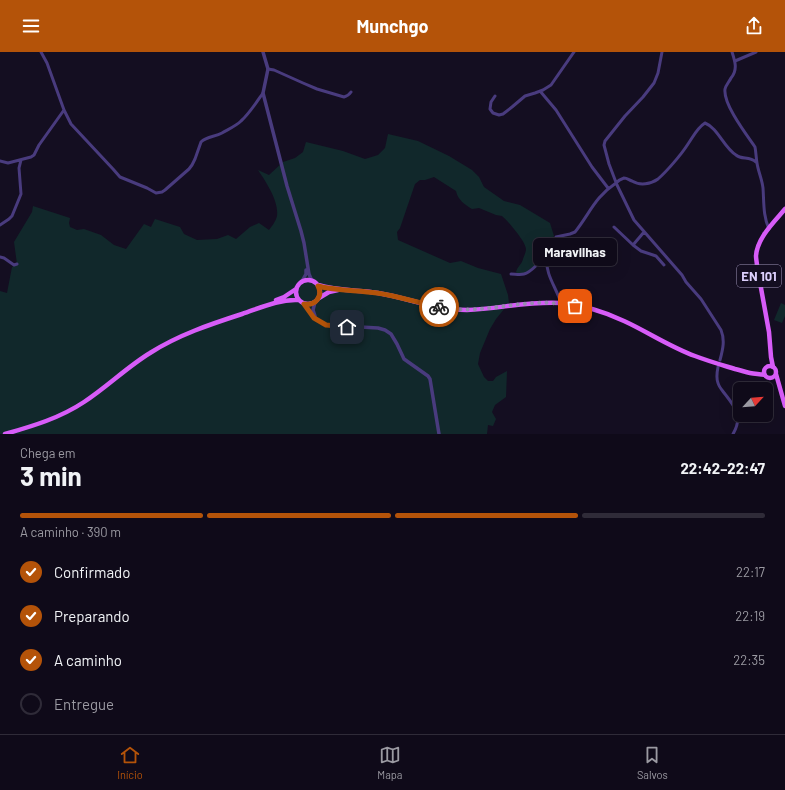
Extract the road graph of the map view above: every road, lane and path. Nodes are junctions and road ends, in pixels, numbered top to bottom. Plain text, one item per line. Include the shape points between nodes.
1 (41, 52) edge
2 (263, 52) edge
3 (574, 52) edge
4 (662, 52) edge
5 (732, 52) edge
6 (756, 52) edge
7 (735, 61) junction
8 (268, 69) junction
9 (540, 91) junction
10 (351, 92) dead end
11 (262, 93) junction
12 (495, 96) dead end
13 (64, 110) junction
14 (20, 160) junction
15 (0, 161) edge
16 (756, 162) junction
17 (616, 182) junction
18 (608, 188) junction
19 (785, 209) edge
20 (0, 225) edge
21 (614, 227) dead end
22 (769, 229) junction
23 (644, 232) junction
24 (632, 245) junction
25 (660, 249) junction
26 (653, 254) junction
27 (0, 257) edge
28 (547, 259) junction
29 (17, 264) dead end
30 (307, 264) junction
31 (664, 264) dead end
32 (511, 274) dead end
33 (302, 281) junction
34 (312, 281) junction
35 (318, 286) junction
36 (296, 289) junction
37 (346, 289) junction
38 (319, 298) junction
39 (298, 300) junction
40 (315, 302) junction
41 (561, 303) junction
42 (304, 304) junction
43 (261, 307) junction
44 (317, 320) junction
45 (770, 350) junction
46 (720, 360) dead end
47 (718, 367) dead end
48 (774, 367) junction
49 (766, 368) junction
50 (754, 373) junction
51 (776, 374) junction
52 (767, 377) junction
53 (779, 387) junction
54 (785, 406) edge
55 (5, 434) edge
56 (439, 434) edge
57 (733, 434) edge

1 - 13 street
2 - 8 street
3 - 9 street via 551,85
4 - 17 street via 656,79 605,140 606,154
5 - 7 street
6 - 7 street
7 - 16 street via 734,75 726,85 726,98 755,147
8 - 10 street via 344,97
8 - 11 street
9 - 12 street via 524,96 499,115 490,109
9 - 18 street via 556,110
11 - 13 street via 241,121 219,135 201,142 192,165 159,193 120,177 71,124
11 - 30 street via 301,231
13 - 14 street via 34,155
14 - 15 street via 8,163
14 - 20 street via 21,194 12,216
16 - 17 street via 736,156 705,123 668,169 654,181 639,184 624,178
16 - 22 street
17 - 18 street
17 - 23 street via 634,220
18 - 28 street via 575,232 556,237 555,253 552,258
19 - 22 main road, EN 101
21 - 24 street
22 - 45 main road, EN 101 via 758,245 756,255
23 - 24 street
23 - 25 street
24 - 26 street
25 - 26 street
25 - 46 street via 702,300 721,330 724,344
26 - 31 street
27 - 29 street via 14,265
28 - 32 street via 526,274
28 - 41 street via 546,265
30 - 33 street
30 - 34 street
33 - 34 main road
33 - 36 main road
34 - 35 main road
35 - 37 main road
35 - 38 main road
36 - 39 main road
36 - 43 main road
37 - 38 main road via 329,292
37 - 41 main road via 379,293 456,310
38 - 40 main road
39 - 42 main road
39 - 43 main road via 285,300
40 - 42 main road
40 - 44 street via 313,310
41 - 50 main road via 607,314 677,349 714,363
42 - 44 street
43 - 55 main road via 164,344 68,411 52,419
44 - 56 street via 332,326 378,328 391,334 404,359 430,379
45 - 48 main road
45 - 49 main road
47 - 57 street via 717,382 738,414
48 - 49 main road
48 - 51 main road
49 - 50 main road
49 - 52 main road via 764,372
50 - 52 main road
51 - 52 main road via 773,378
51 - 53 main road
52 - 53 main road
53 - 54 main road

